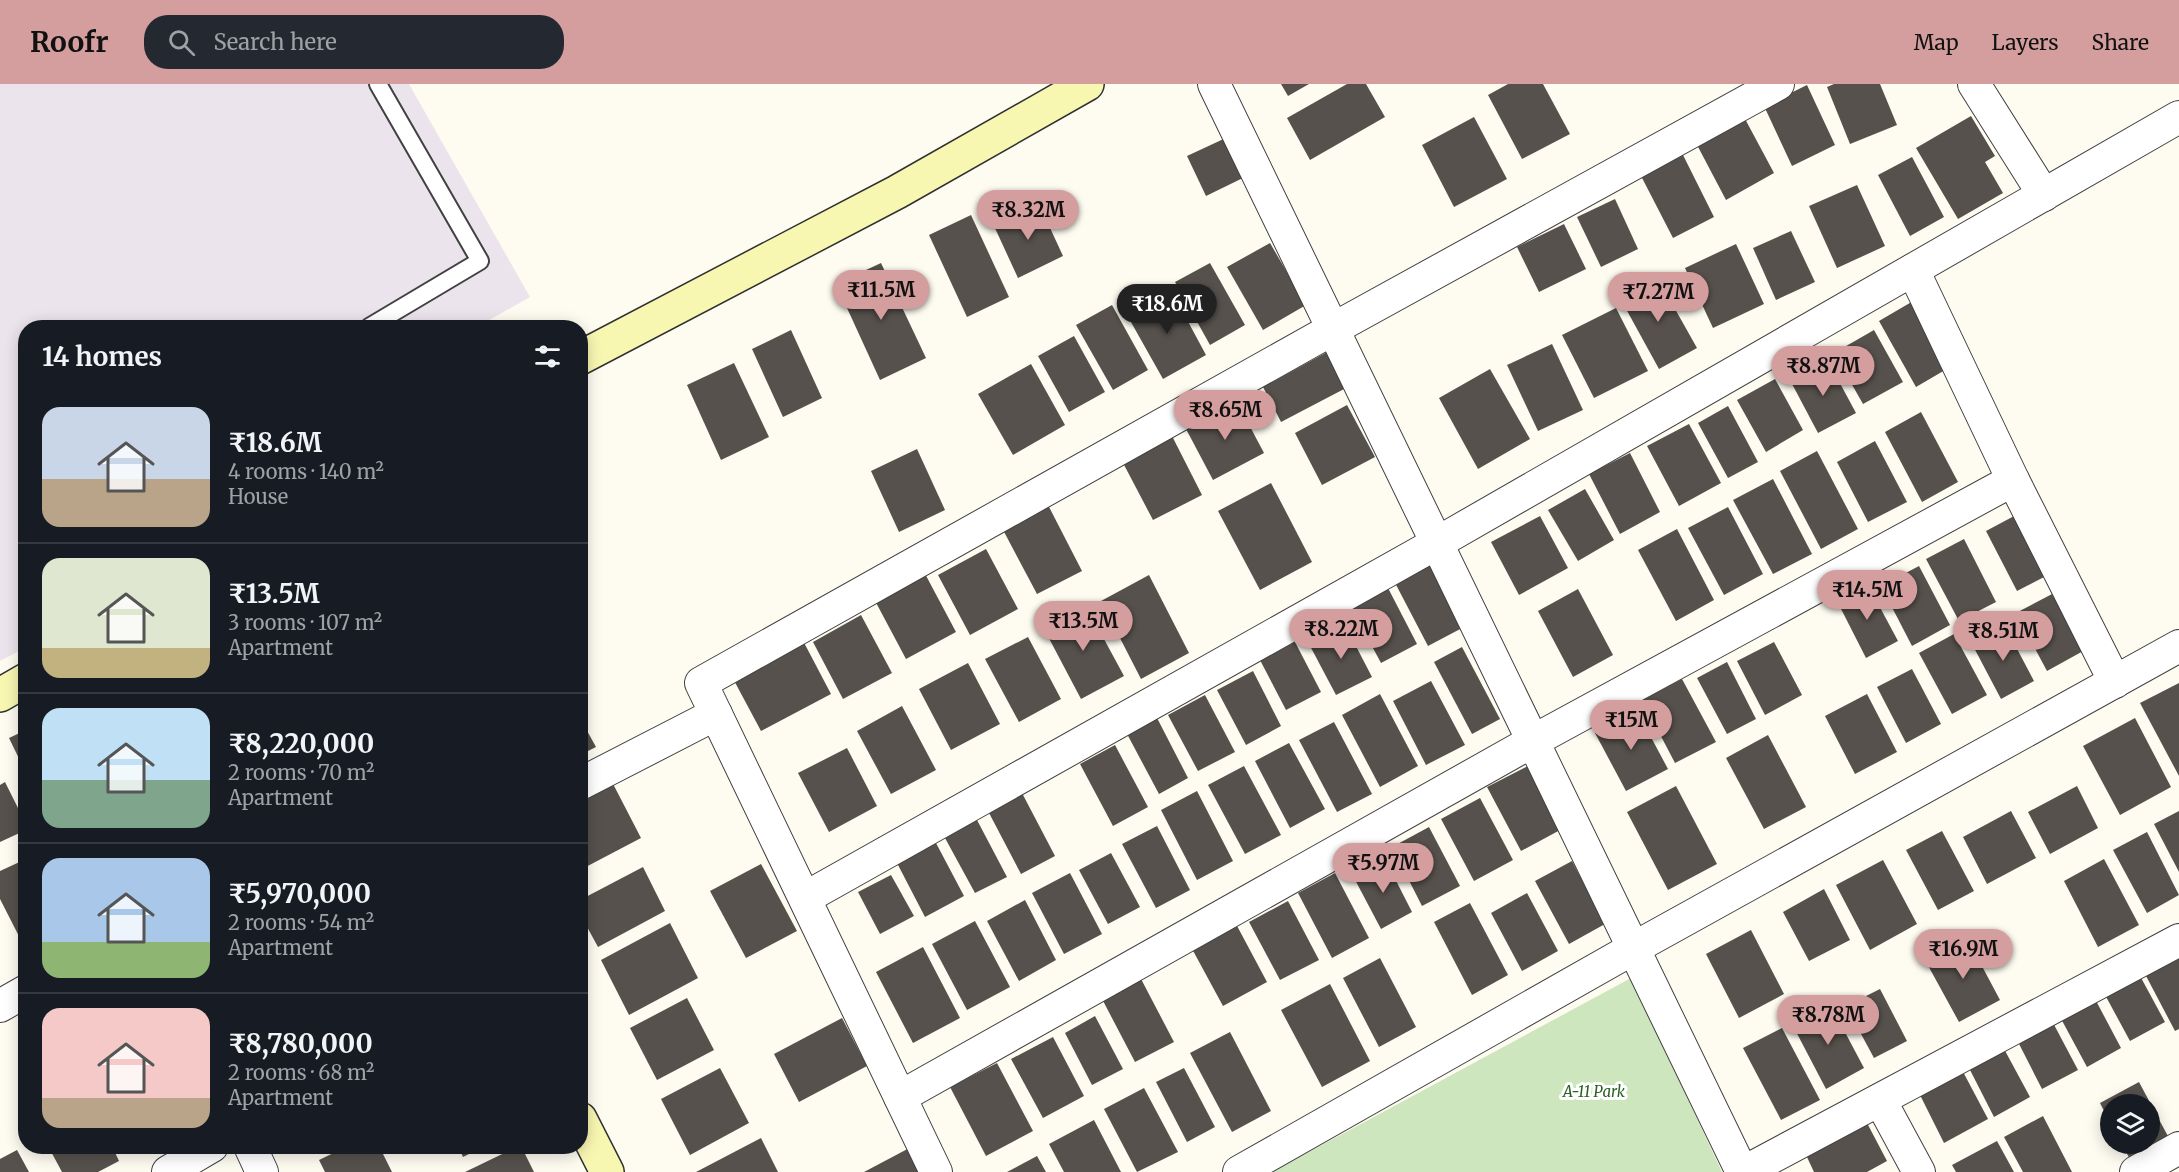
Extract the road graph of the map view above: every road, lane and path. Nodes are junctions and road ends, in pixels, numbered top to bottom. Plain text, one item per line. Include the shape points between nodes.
1 (378, 84) edge
2 (1088, 84) edge
3 (1214, 84) edge
4 (1778, 84) edge
5 (1974, 84) edge
6 (2179, 117) edge
7 (2044, 195) junction
8 (1913, 270) junction
9 (381, 320) edge
10 (1333, 328) junction
11 (588, 354) edge
12 (2013, 480) junction
13 (1437, 543) junction
14 (2178, 648) edge
15 (2115, 682) junction
16 (18, 685) edge
17 (0, 695) edge
18 (716, 714) junction
19 (1533, 741) junction
20 (588, 780) edge
21 (805, 898) junction
22 (2179, 940) edge
23 (1634, 948) junction
24 (18, 996) edge
25 (0, 1006) edge
26 (900, 1097) junction
27 (1880, 1100) junction
28 (588, 1134) edge
29 (2179, 1148) edge
30 (198, 1154) edge
31 (254, 1154) edge
32 (168, 1172) edge
33 (262, 1172) edge
34 (608, 1172) edge
35 (936, 1172) edge
36 (1239, 1172) edge
37 (1743, 1172) edge
38 (1919, 1172) edge
39 (2136, 1172) edge

1 - 9 lane via 480,261
2 - 11 street via 897,192
3 - 10 street
4 - 10 street
5 - 7 street
6 - 7 street
7 - 8 street
8 - 12 street
8 - 13 street
10 - 13 street
10 - 18 street via 701,683
12 - 15 street
12 - 19 street
13 - 19 street
13 - 21 street
14 - 15 street
15 - 23 street
16 - 17 street
18 - 20 street
18 - 21 street
19 - 23 street
19 - 26 street
21 - 26 street
22 - 27 street
23 - 36 street
23 - 37 street
24 - 25 street
26 - 35 street
27 - 37 street
27 - 38 street
28 - 34 street
29 - 39 street
30 - 32 street
31 - 33 street

